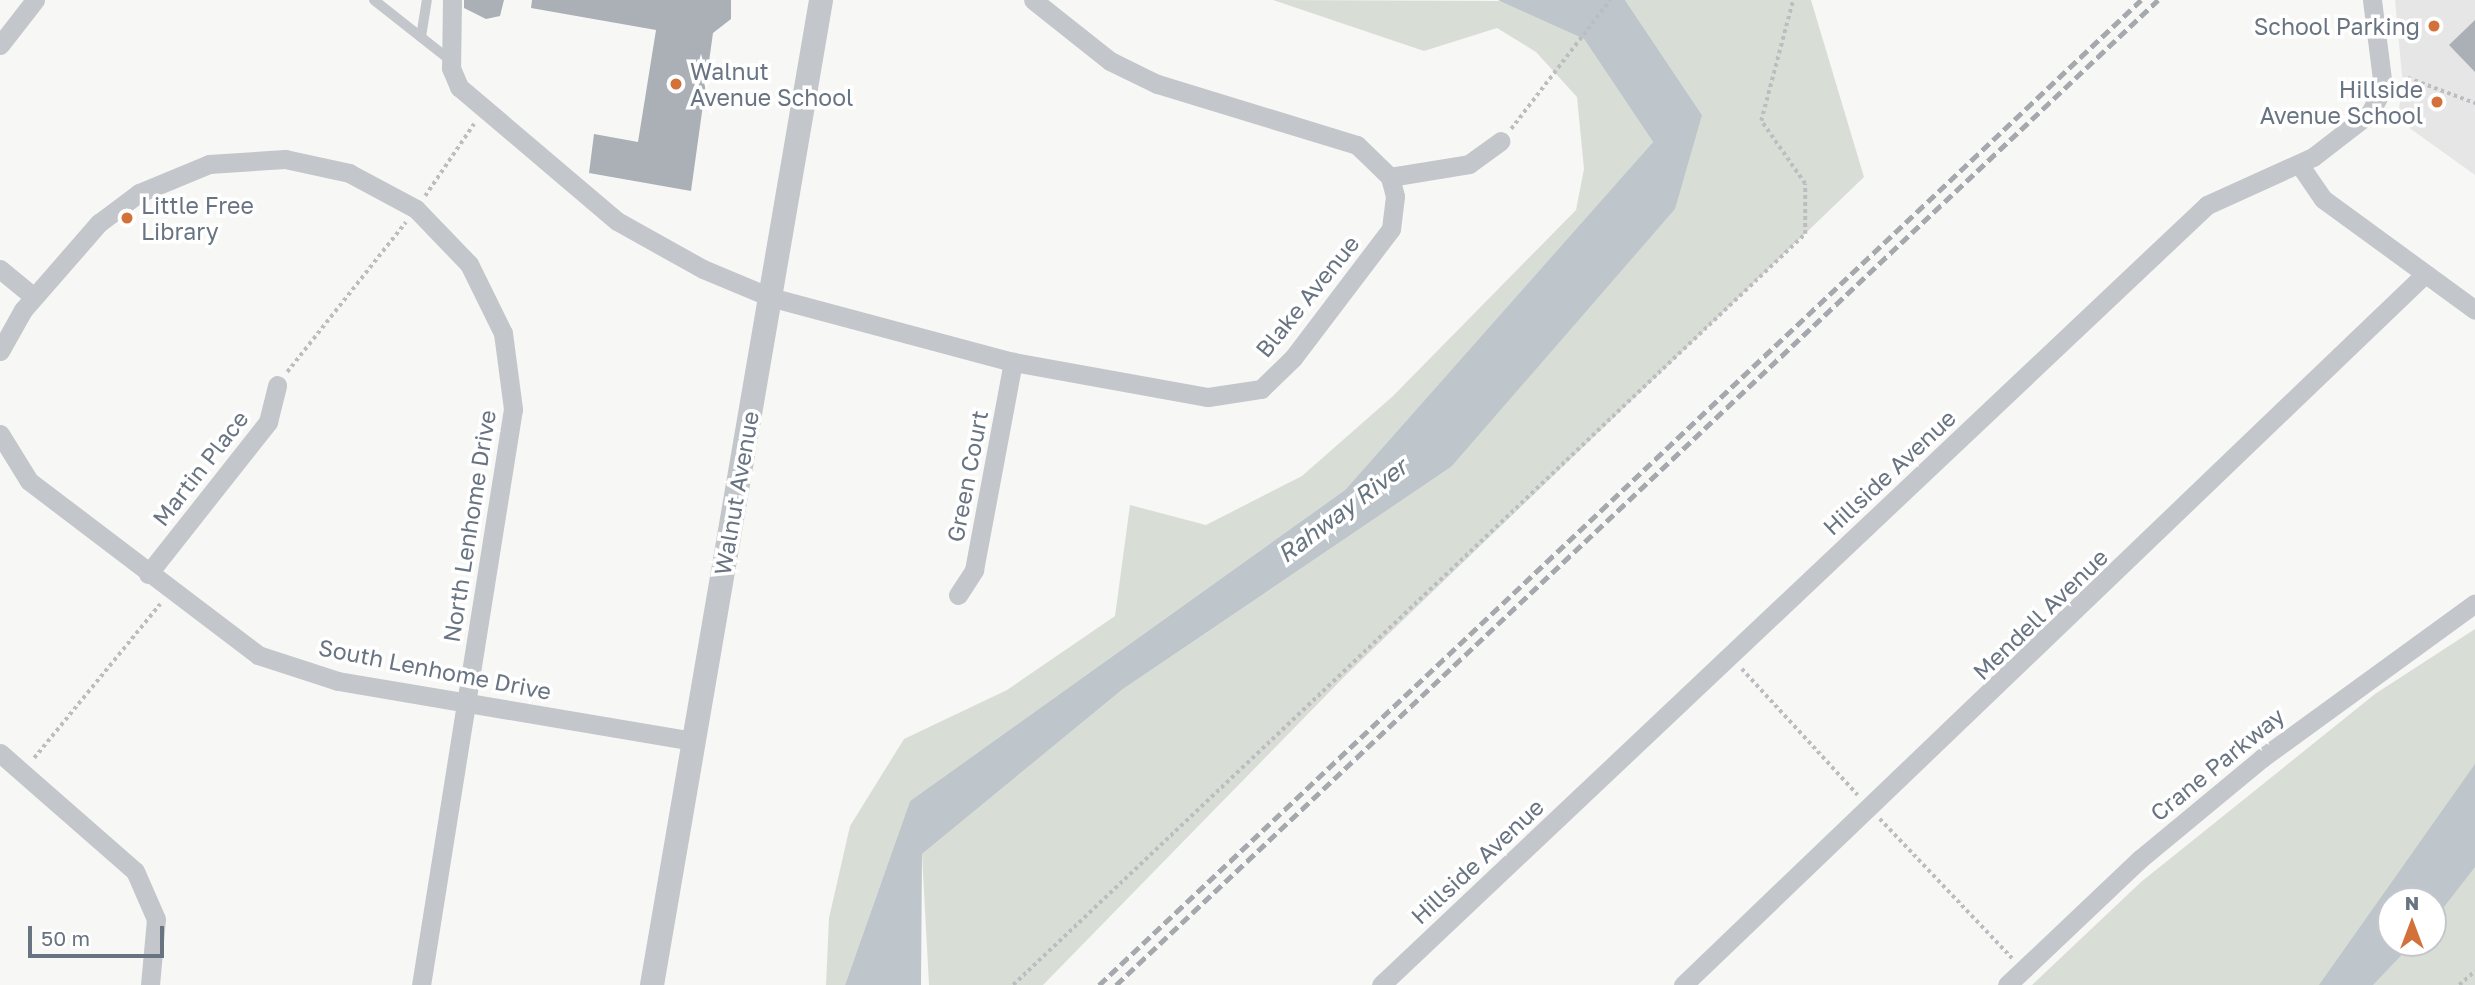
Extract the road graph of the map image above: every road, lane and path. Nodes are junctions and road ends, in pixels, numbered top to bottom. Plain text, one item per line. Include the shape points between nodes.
1 (35, 0) edge
2 (374, 0) edge
3 (427, 0) edge
4 (453, 0) edge
5 (821, 0) edge
6 (1033, 0) edge
7 (1611, 0) edge
8 (1793, 0) edge
9 (2372, 0) edge
10 (421, 37) junction
11 (0, 45) edge
12 (451, 60) junction
13 (2408, 78) dead end
14 (2475, 103) edge
15 (483, 111) junction
16 (1502, 142) joint
17 (2299, 163) junction
18 (1390, 177) junction
19 (416, 209) junction
20 (0, 269) edge
21 (2425, 274) junction
22 (34, 297) junction
23 (770, 297) junction
24 (2475, 310) edge
25 (0, 351) edge
26 (1013, 362) junction
27 (277, 385) joint
28 (0, 434) edge
29 (148, 574) junction
30 (170, 592) junction
31 (958, 594) dead end
32 (2475, 603) edge
33 (467, 701) junction
34 (694, 741) junction
35 (0, 753) edge
36 (23, 772) junction
37 (2475, 971) edge
38 (150, 985) edge
39 (421, 985) edge
40 (652, 985) edge
41 (1013, 985) edge
42 (1381, 985) edge
43 (1683, 985) edge
44 (2007, 985) edge
45 (2459, 985) edge

1 - 11 street
2 - 10 lane
3 - 10 lane
4 - 12 street
5 - 23 street, Walnut Avenue
6 - 18 street via 1110,61 1157,84 1357,145
7 - 16 path
8 - 41 path via 1760,121 1805,184 1805,234
9 - 17 street, Hillside Avenue via 2380,97 2337,142
10 - 12 lane
12 - 15 street, Blake Avenue via 459,87
13 - 14 path
15 - 19 path
15 - 23 street, Blake Avenue via 617,221
16 - 18 street via 1469,164
17 - 21 street via 2323,199
17 - 42 street, Hillside Avenue via 2236,187 2195,215
18 - 26 street, Blake Avenue via 1395,209 1391,229 1293,358 1261,389 1208,397
19 - 22 street, North Lenhome Drive via 373,182 324,165 259,158 209,164 162,181 118,207
19 - 27 path
19 - 33 street, North Lenhome Drive via 454,244 483,286 503,333 512,384 511,435
20 - 22 street
21 - 24 street
21 - 43 street, Mendell Avenue
22 - 25 street
23 - 26 street, Blake Avenue
23 - 34 street, Walnut Avenue
26 - 31 street, Green Court via 974,570
27 - 29 street, Martin Place via 268,422
28 - 29 street, South Lenhome Drive via 29,481
29 - 30 street, South Lenhome Drive
30 - 33 street, South Lenhome Drive via 258,655 338,681
30 - 36 path
32 - 44 street, Crane Parkway via 2262,758 2140,859
33 - 34 street, South Lenhome Drive
33 - 39 street, North Lenhome Drive
34 - 40 street, Walnut Avenue
35 - 36 street
36 - 38 street via 135,871 156,919
37 - 45 path

